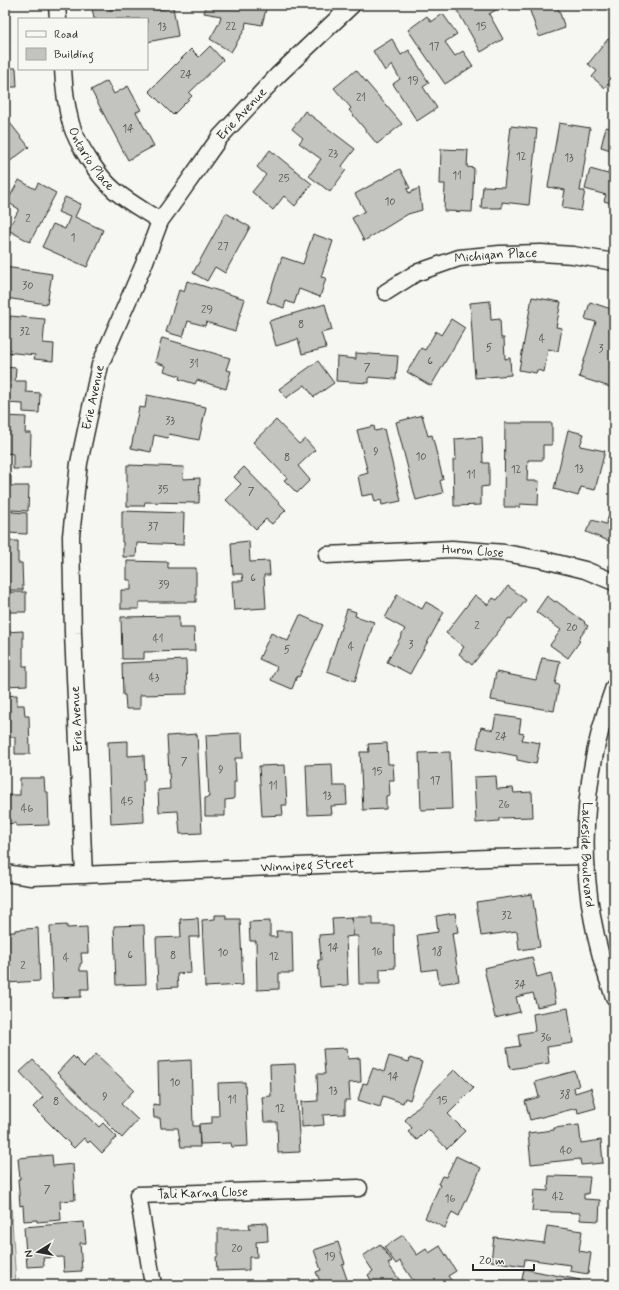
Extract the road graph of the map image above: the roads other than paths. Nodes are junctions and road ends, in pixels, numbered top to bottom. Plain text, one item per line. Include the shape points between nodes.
1 (57, 5) edge
2 (352, 5) edge
3 (58, 18) edge
4 (62, 70) edge
5 (160, 221) junction
6 (614, 262) edge
7 (386, 292) dead end
8 (327, 555) dead end
9 (614, 582) edge
10 (614, 687) edge
11 (585, 856) junction
12 (5, 874) edge
13 (84, 875) junction
14 (30, 877) junction
15 (5, 884) edge
16 (614, 997) edge
17 (359, 1188) dead end
18 (153, 1285) edge

1 - 3 street
2 - 5 street, Erie Avenue via 278,75 220,137
4 - 5 street, Ontario Place via 71,125 96,170 114,190
5 - 13 street, Erie Avenue via 100,364 79,463 71,536
6 - 7 street, Michigan Place via 573,255 541,254 459,258 416,273
8 - 9 street, Huron Close via 452,549 505,553 585,570
10 - 11 street, Lakeside Boulevard via 598,738 591,773
11 - 13 street, Winnipeg Street
11 - 16 street, Lakeside Boulevard via 598,947
12 - 14 street, Winnipeg Street
13 - 14 street, Winnipeg Street
14 - 15 street, Winnipeg Street
17 - 18 street, Tali Karng Close via 138,1196

